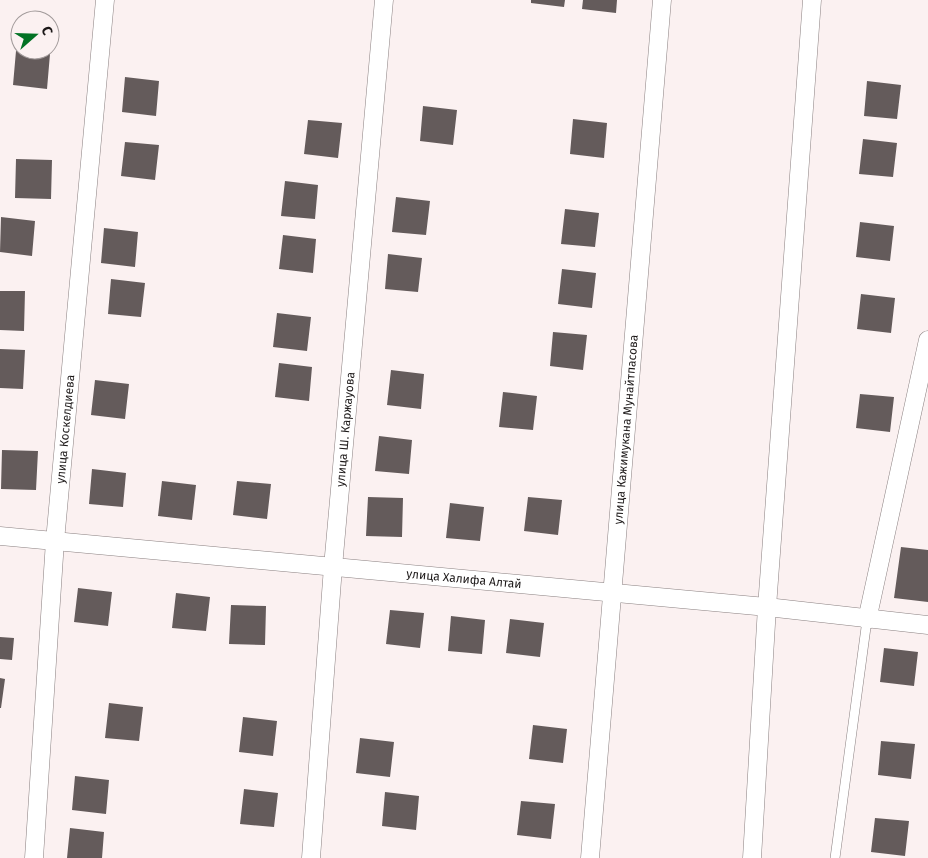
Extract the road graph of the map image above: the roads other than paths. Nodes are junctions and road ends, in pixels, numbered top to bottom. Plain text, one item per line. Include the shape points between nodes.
1 (106, 0) edge
2 (384, 0) edge
3 (662, 0) edge
4 (812, 0) edge
5 (928, 340) edge
6 (0, 536) edge
7 (54, 541) junction
8 (333, 567) junction
9 (611, 592) junction
10 (767, 607) junction
11 (867, 620) junction
12 (928, 625) edge
13 (34, 858) edge
14 (311, 858) edge
15 (590, 858) edge
16 (752, 858) edge
17 (835, 858) edge

1 - 7 street, улица Коскелдиева
2 - 8 street, улица Ш. Каржауова
3 - 9 street, улица Кажимукана Мунайтпасова
4 - 10 street
5 - 11 street
6 - 7 street, улица Халифа Алтай
7 - 8 street, улица Халифа Алтай
7 - 13 street, улица Коскелдиева
8 - 9 street, улица Халифа Алтай
8 - 14 street, улица Ш. Каржауова
9 - 10 street, улица Халифа Алтай
9 - 15 street, улица Кажимукана Мунайтпасова
10 - 11 street, улица Халифа Алтай
10 - 16 street
11 - 12 street, улица Халифа Алтай
11 - 17 lane

